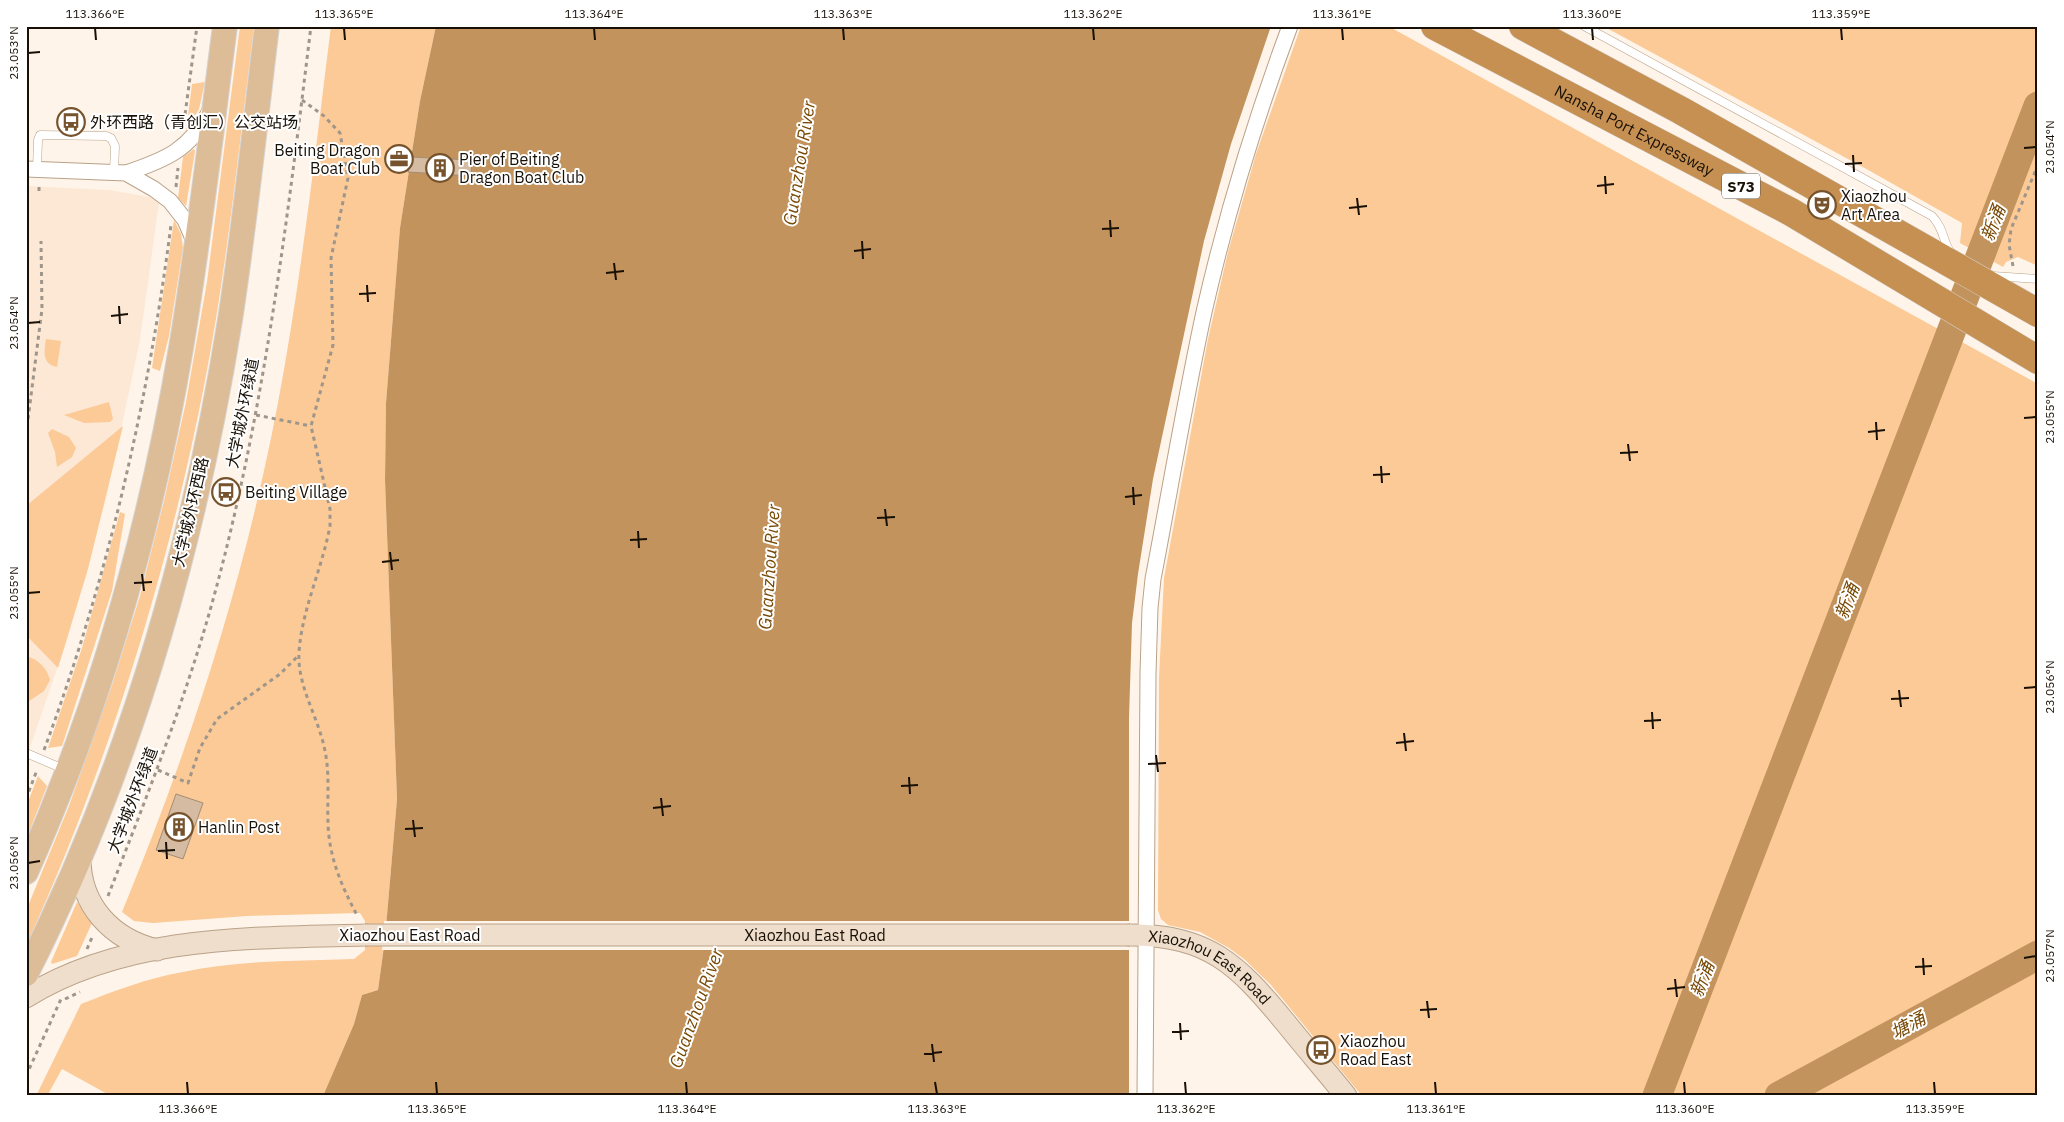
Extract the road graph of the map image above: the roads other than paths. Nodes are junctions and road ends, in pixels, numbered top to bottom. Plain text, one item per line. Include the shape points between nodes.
1 (225, 26) edge
2 (267, 26) edge
3 (1290, 26) edge
4 (1435, 26) edge
5 (1523, 26) edge
6 (1584, 26) edge
7 (215, 101) junction
8 (32, 169) edge
9 (120, 173) junction
10 (196, 250) junction
11 (2038, 279) edge
12 (2038, 313) edge
13 (2038, 360) edge
14 (26, 753) edge
15 (67, 770) junction
16 (80, 858) junction
17 (26, 872) edge
18 (1139, 935) junction
19 (158, 950) junction
20 (26, 974) edge
21 (26, 997) edge
22 (1145, 1096) edge
23 (1346, 1096) edge

1 - 7 main road
2 - 16 main road, 大学城外环西路 via 230,321 189,523 170,598 140,692
3 - 18 street via 1260,107 1213,278 1154,579 1150,608
4 - 13 highway, Nansha Port Expressway / S73 via 1791,212
5 - 12 highway, S73 via 1680,110
6 - 11 lane via 1932,216 1959,258 1987,274
7 - 9 street via 202,126 185,146 167,158
7 - 10 main road
8 - 9 street
8 - 9 lane via 40,135 106,136 114,142
9 - 10 street via 154,189 177,208 190,229
10 - 15 main road via 180,357 150,498 110,643
14 - 15 lane
15 - 17 main road
16 - 19 main road, Xiaozhou East Road via 84,886 98,915 122,936
16 - 20 main road, 大学城外环西路
18 - 19 main road, Xiaozhou East Road, bridge via 362,926
18 - 22 street
18 - 23 main road, Xiaozhou East Road via 1196,945 1231,964 1262,995
19 - 21 main road, Xiaozhou East Road via 91,966

